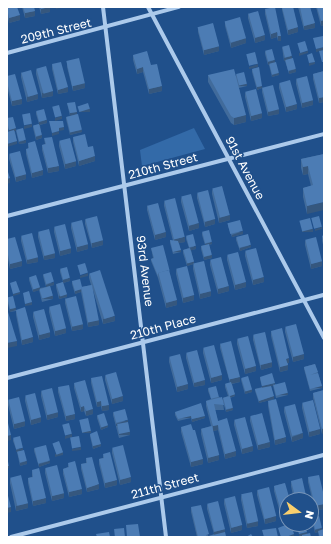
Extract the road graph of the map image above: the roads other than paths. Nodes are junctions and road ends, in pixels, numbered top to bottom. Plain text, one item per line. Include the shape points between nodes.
1 (102, 7) edge
2 (148, 7) edge
3 (179, 7) edge
4 (151, 14) junction
5 (105, 28) junction
6 (7, 53) edge
7 (324, 134) edge
8 (229, 159) junction
9 (124, 186) junction
10 (7, 216) edge
11 (324, 294) edge
12 (304, 300) junction
13 (324, 338) edge
14 (145, 343) junction
15 (7, 378) edge
16 (324, 455) edge
17 (162, 497) junction
18 (11, 537) edge
19 (166, 537) edge

1 - 5 street, 93rd Avenue
2 - 4 street, 91st Avenue
3 - 4 street, 209th Street
4 - 5 street, 209th Street
4 - 8 street, 91st Avenue
5 - 6 street, 209th Street
5 - 9 street, 93rd Avenue
7 - 8 street, 210th Street
8 - 9 street, 210th Street
8 - 12 street, 91st Avenue
9 - 10 street, 210th Street
9 - 14 street, 93rd Avenue
11 - 12 street, 210th Place
12 - 13 street, 91st Avenue
12 - 14 street, 210th Place
14 - 15 street, 210th Place
14 - 17 street, 93rd Avenue
16 - 17 street, 211th Street
17 - 18 street, 211th Street
17 - 19 street, 93rd Avenue

